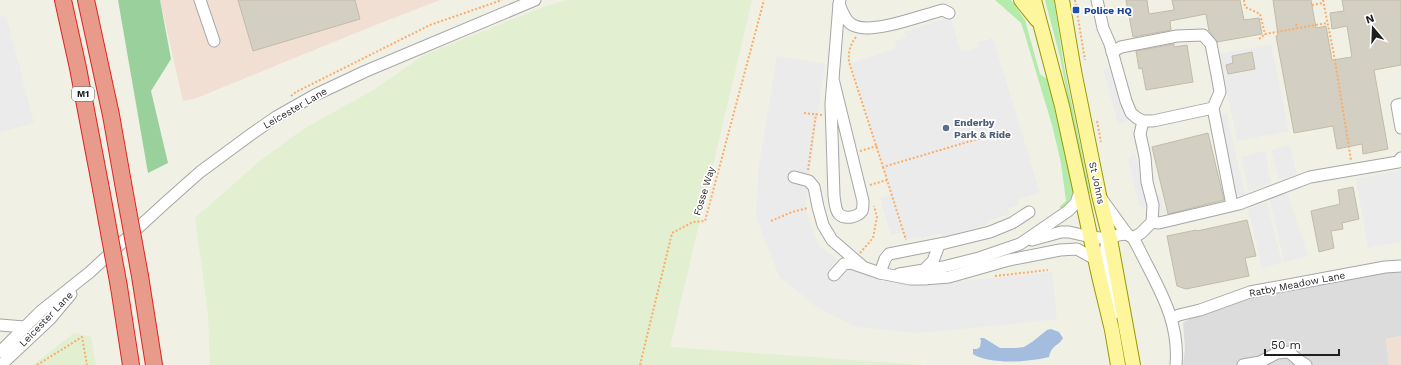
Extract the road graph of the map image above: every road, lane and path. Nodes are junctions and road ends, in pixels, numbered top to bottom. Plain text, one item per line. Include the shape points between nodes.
1 (63, 0) edge
2 (86, 0) edge
3 (200, 0) edge
4 (535, 0) edge
5 (764, 0) edge
6 (1021, 0) edge
7 (1034, 0) edge
8 (1062, 0) edge
9 (1075, 0) edge
10 (1097, 0) edge
11 (1244, 0) edge
12 (839, 1) edge
13 (1323, 1) edge
14 (1312, 4) dead end
15 (948, 13) dead end
16 (1327, 23) junction
17 (1296, 24) dead end
18 (1040, 26) junction
19 (861, 27) junction
20 (1297, 28) junction
21 (1265, 34) junction
22 (1259, 39) dead end
23 (214, 41) dead end
24 (1112, 52) junction
25 (1086, 64) dead end
26 (833, 79) junction
27 (1401, 104) edge
28 (1213, 108) junction
29 (1096, 114) dead end
30 (1143, 120) junction
31 (1401, 128) edge
32 (1008, 130) dead end
33 (1102, 144) dead end
34 (1401, 158) edge
35 (883, 167) junction
36 (1353, 169) junction
37 (794, 177) dead end
38 (887, 180) junction
39 (869, 185) dead end
40 (1080, 191) junction
41 (1099, 195) junction
42 (1232, 205) junction
43 (1029, 212) dead end
44 (1152, 222) junction
45 (1130, 236) junction
46 (1091, 237) junction
47 (1110, 239) junction
48 (1020, 244) junction
49 (939, 245) junction
50 (1077, 249) junction
51 (909, 250) junction
52 (1095, 259) junction
53 (861, 266) junction
54 (1401, 266) edge
55 (924, 270) junction
56 (90, 272) junction
57 (885, 274) junction
58 (834, 275) dead end
59 (1172, 318) junction
60 (0, 325) edge
61 (24, 327) junction
62 (1112, 330) junction
63 (3, 351) edge
64 (1, 365) edge
65 (37, 365) edge
66 (87, 365) edge
67 (131, 365) edge
68 (154, 365) edge
69 (640, 365) edge
70 (1118, 365) edge
71 (1133, 365) edge
72 (1176, 365) edge
73 (1243, 365) edge
74 (1306, 365) edge

1 - 67 highway, M1, bridge via 101,189
2 - 68 highway, M1, bridge via 123,183
3 - 23 street
4 - 56 street, Leicester Lane via 366,71 276,117 200,172
5 - 69 path, Fosse Way via 705,221 692,222 672,233
6 - 18 main road
7 - 18 main road, St Johns
8 - 41 main road, St Johns
9 - 25 path
10 - 24 street
11 - 21 path via 1245,7 1260,14
12 - 19 street via 846,19
12 - 26 street
13 - 14 path
13 - 16 path
15 - 19 street via 943,10 874,28
16 - 20 path
16 - 36 path
17 - 20 path
18 - 40 main road, St Johns via 1055,77
19 - 35 path via 861,32 848,52
20 - 21 path
21 - 22 path
24 - 28 street via 1120,47 1177,36 1203,35 1211,44 1220,92
24 - 30 street via 1131,113
26 - 26 street via 863,201 863,209 859,214 849,217 839,214 834,196 831,104
27 - 31 street via 1397,105
28 - 30 street via 1153,121
28 - 42 street
29 - 33 path
30 - 44 street via 1140,134 1153,205
32 - 35 path
34 - 36 street via 1398,162
35 - 38 path
36 - 42 street via 1310,177 1256,202
37 - 53 street via 809,181 814,187 823,225 836,244
38 - 39 path
38 - 51 path
40 - 46 main road, St Johns
40 - 48 street via 1076,203 1068,211
41 - 45 street
41 - 46 main road via 1097,220
41 - 47 main road, St Johns
42 - 44 street via 1159,223
43 - 49 street via 1012,223 990,232
44 - 45 street via 1141,233
45 - 47 street via 1118,235
45 - 59 street via 1138,246
46 - 47 street
46 - 48 street via 1061,232
46 - 50 street
46 - 52 main road, St Johns
47 - 62 street via 1104,256 1114,308
47 - 71 main road, St Johns
48 - 55 street via 979,258
49 - 51 street
49 - 55 street via 933,260
50 - 52 street
50 - 57 street via 1009,260 948,277 910,279
51 - 57 street via 889,254 885,259
52 - 62 main road, St Johns
53 - 57 street
53 - 58 street via 844,264
54 - 59 street, Ratby Meadow Lane via 1250,292
55 - 57 street
56 - 61 street, Leicester Lane
56 - 63 street, Leicester Lane via 50,319
59 - 72 street via 1177,350
60 - 61 street
61 - 63 street, Leicester Lane
62 - 70 main road, St Johns
63 - 64 street, Leicester Lane
65 - 66 path via 82,337
73 - 74 street via 1260,362 1277,353 1289,352

